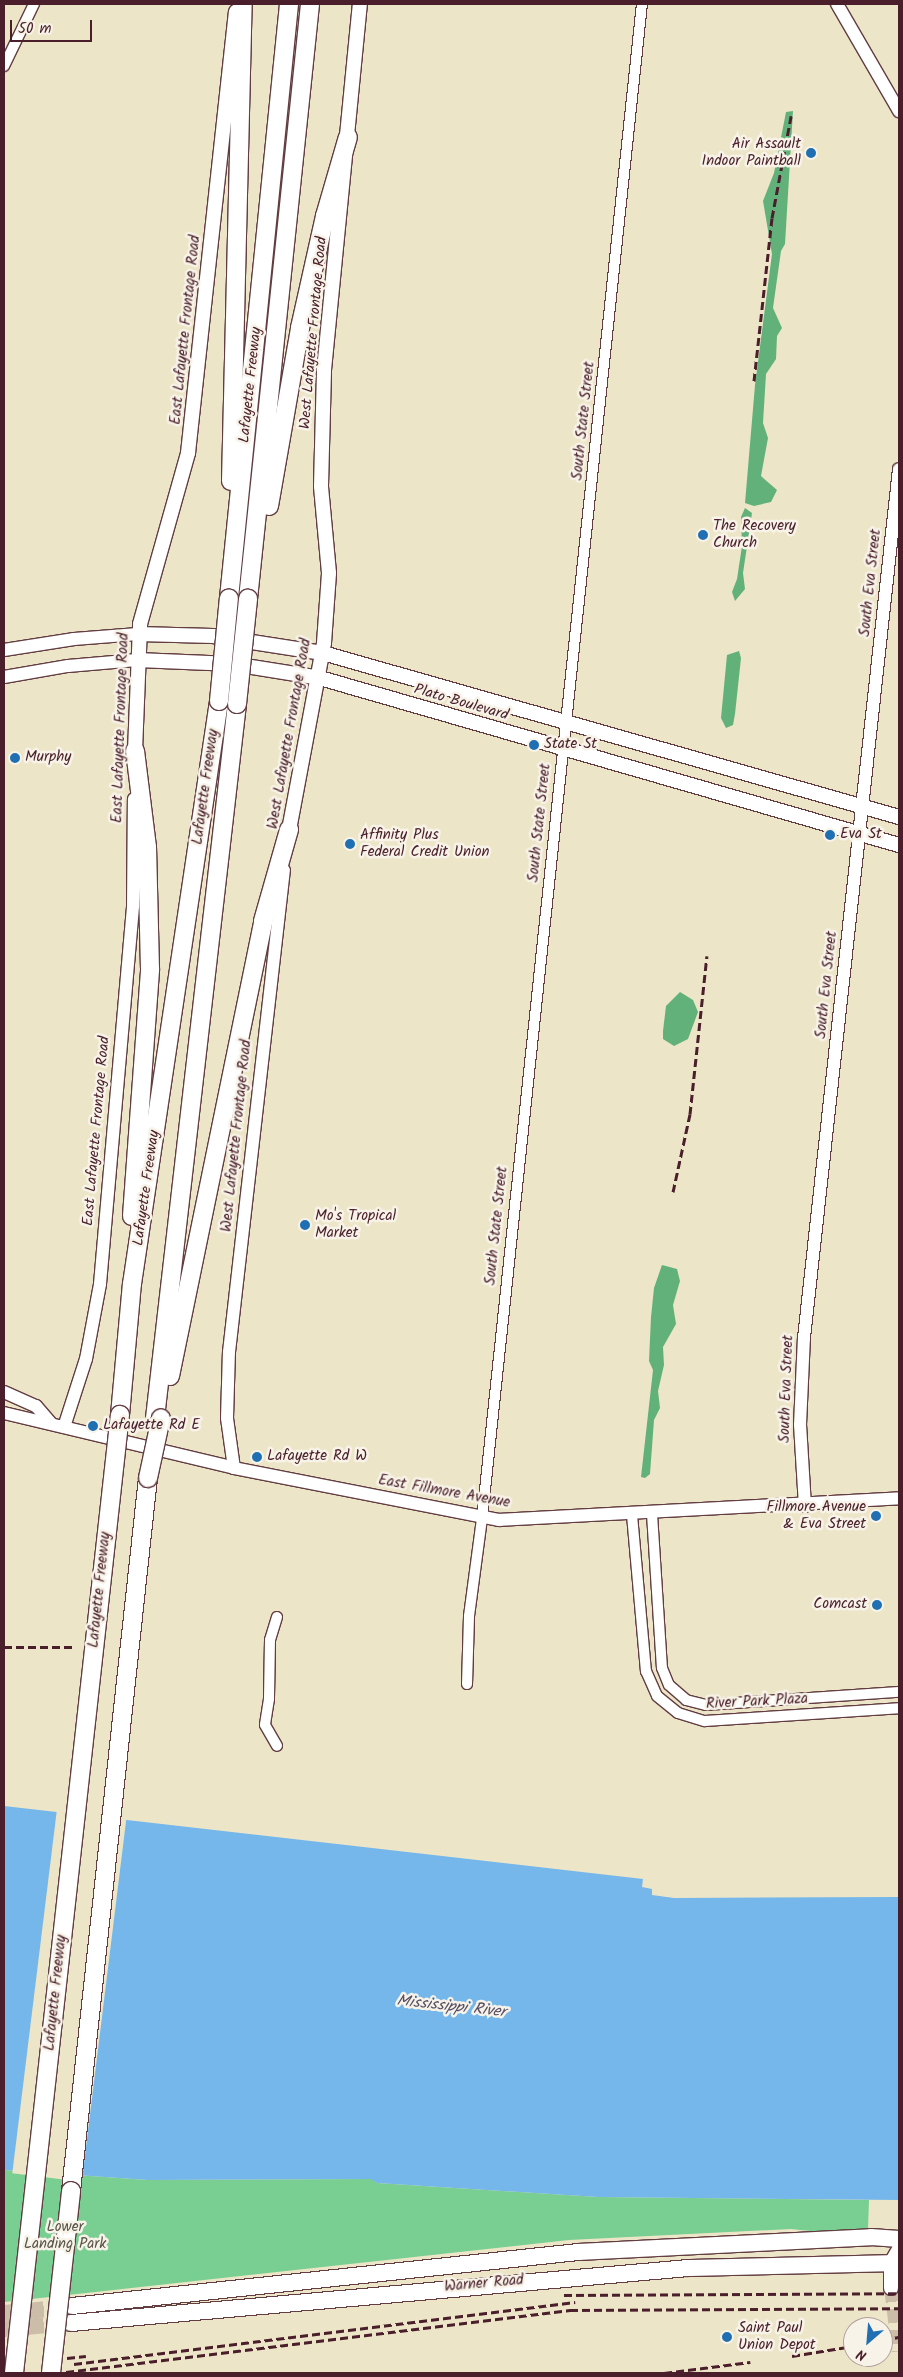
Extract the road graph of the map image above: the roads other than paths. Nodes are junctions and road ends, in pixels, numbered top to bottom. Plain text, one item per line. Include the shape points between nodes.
1 (34, 4) edge
2 (236, 4) edge
3 (243, 4) edge
4 (289, 4) edge
5 (310, 4) edge
6 (360, 4) edge
7 (642, 4) edge
8 (837, 4) edge
9 (4, 66) edge
10 (899, 111) edge
11 (348, 137) junction
12 (899, 469) edge
13 (898, 487) edge
14 (230, 592) junction
15 (249, 593) junction
16 (138, 634) junction
17 (4, 650) edge
18 (323, 654) junction
19 (137, 660) junction
20 (4, 678) edge
21 (320, 678) junction
22 (566, 722) junction
23 (563, 749) junction
24 (135, 751) junction
25 (860, 806) junction
26 (899, 817) edge
27 (289, 830) junction
28 (860, 833) junction
29 (899, 845) edge
30 (132, 1284) junction
31 (4, 1392) edge
32 (4, 1413) edge
33 (158, 1418) junction
34 (51, 1422) junction
35 (64, 1427) junction
36 (234, 1468) junction
37 (899, 1498) edge
38 (805, 1506) junction
39 (652, 1514) junction
40 (632, 1515) junction
41 (482, 1518) junction
42 (277, 1617) dead end
43 (467, 1684) dead end
44 (899, 1692) edge
45 (899, 1708) edge
46 (277, 1746) dead end
47 (899, 2239) edge
48 (896, 2258) edge
49 (891, 2288) tunnel mouth
50 (14, 2373) edge
51 (51, 2373) edge

1 - 9 street
2 - 16 main road, East Lafayette Frontage Road via 188,453
3 - 14 highway
4 - 14 highway, Lafayette Freeway
5 - 15 highway, Lafayette Freeway
6 - 11 main road, West Lafayette Frontage Road
7 - 22 street, South State Street
8 - 10 street
11 - 15 highway via 325,216 300,328
11 - 18 main road, West Lafayette Frontage Road via 321,427 321,486 328,573
12 - 13 street, South Eva Street
13 - 25 street, South Eva Street
14 - 30 highway, Lafayette Freeway, bridge via 219,701
15 - 33 highway, Lafayette Freeway, bridge
16 - 17 street, Plato Boulevard via 74,639
16 - 18 main road, Plato Boulevard via 213,636
16 - 19 main road, East Lafayette Frontage Road
18 - 21 main road, West Lafayette Frontage Road
18 - 22 main road, Plato Boulevard
19 - 20 street, Plato Boulevard via 68,666
19 - 21 main road, Plato Boulevard via 233,664
19 - 24 main road, East Lafayette Frontage Road
21 - 23 main road, Plato Boulevard
21 - 27 main road, West Lafayette Frontage Road
22 - 23 street, South State Street
22 - 25 main road, Plato Boulevard
23 - 28 main road, Plato Boulevard
23 - 41 street, South State Street
24 - 30 highway via 147,847 150,970 132,1205
24 - 35 street, East Lafayette Frontage Road via 133,905 100,1284 86,1359
25 - 26 main road, Plato Boulevard
25 - 28 street, South Eva Street
27 - 33 highway via 263,921
27 - 36 street, West Lafayette Frontage Road via 229,1352 227,1418
28 - 29 main road, Plato Boulevard
28 - 38 street, South Eva Street via 804,1338 800,1425
30 - 50 highway, Lafayette Freeway, bridge
31 - 34 street, East Fillmore Avenue via 36,1406
32 - 34 street, East Fillmore Avenue
33 - 51 highway, bridge via 148,1478
34 - 35 street, East Fillmore Avenue
35 - 36 street, East Fillmore Avenue
36 - 41 street, East Fillmore Avenue
37 - 38 street, East Fillmore Avenue
38 - 39 street, East Fillmore Avenue
39 - 40 street, East Fillmore Avenue
39 - 44 street, River Park Plaza via 662,1668 669,1686 686,1700 706,1705
40 - 41 street, East Fillmore Avenue via 518,1521
40 - 45 street, River Park Plaza via 646,1671 657,1696 678,1713 705,1721
41 - 43 street, South State Street via 469,1616
42 - 46 street via 270,1640 269,1699 264,1725
47 - 48 highway, Warner Road via 578,2252 71,2314 688,2268
48 - 49 main road

